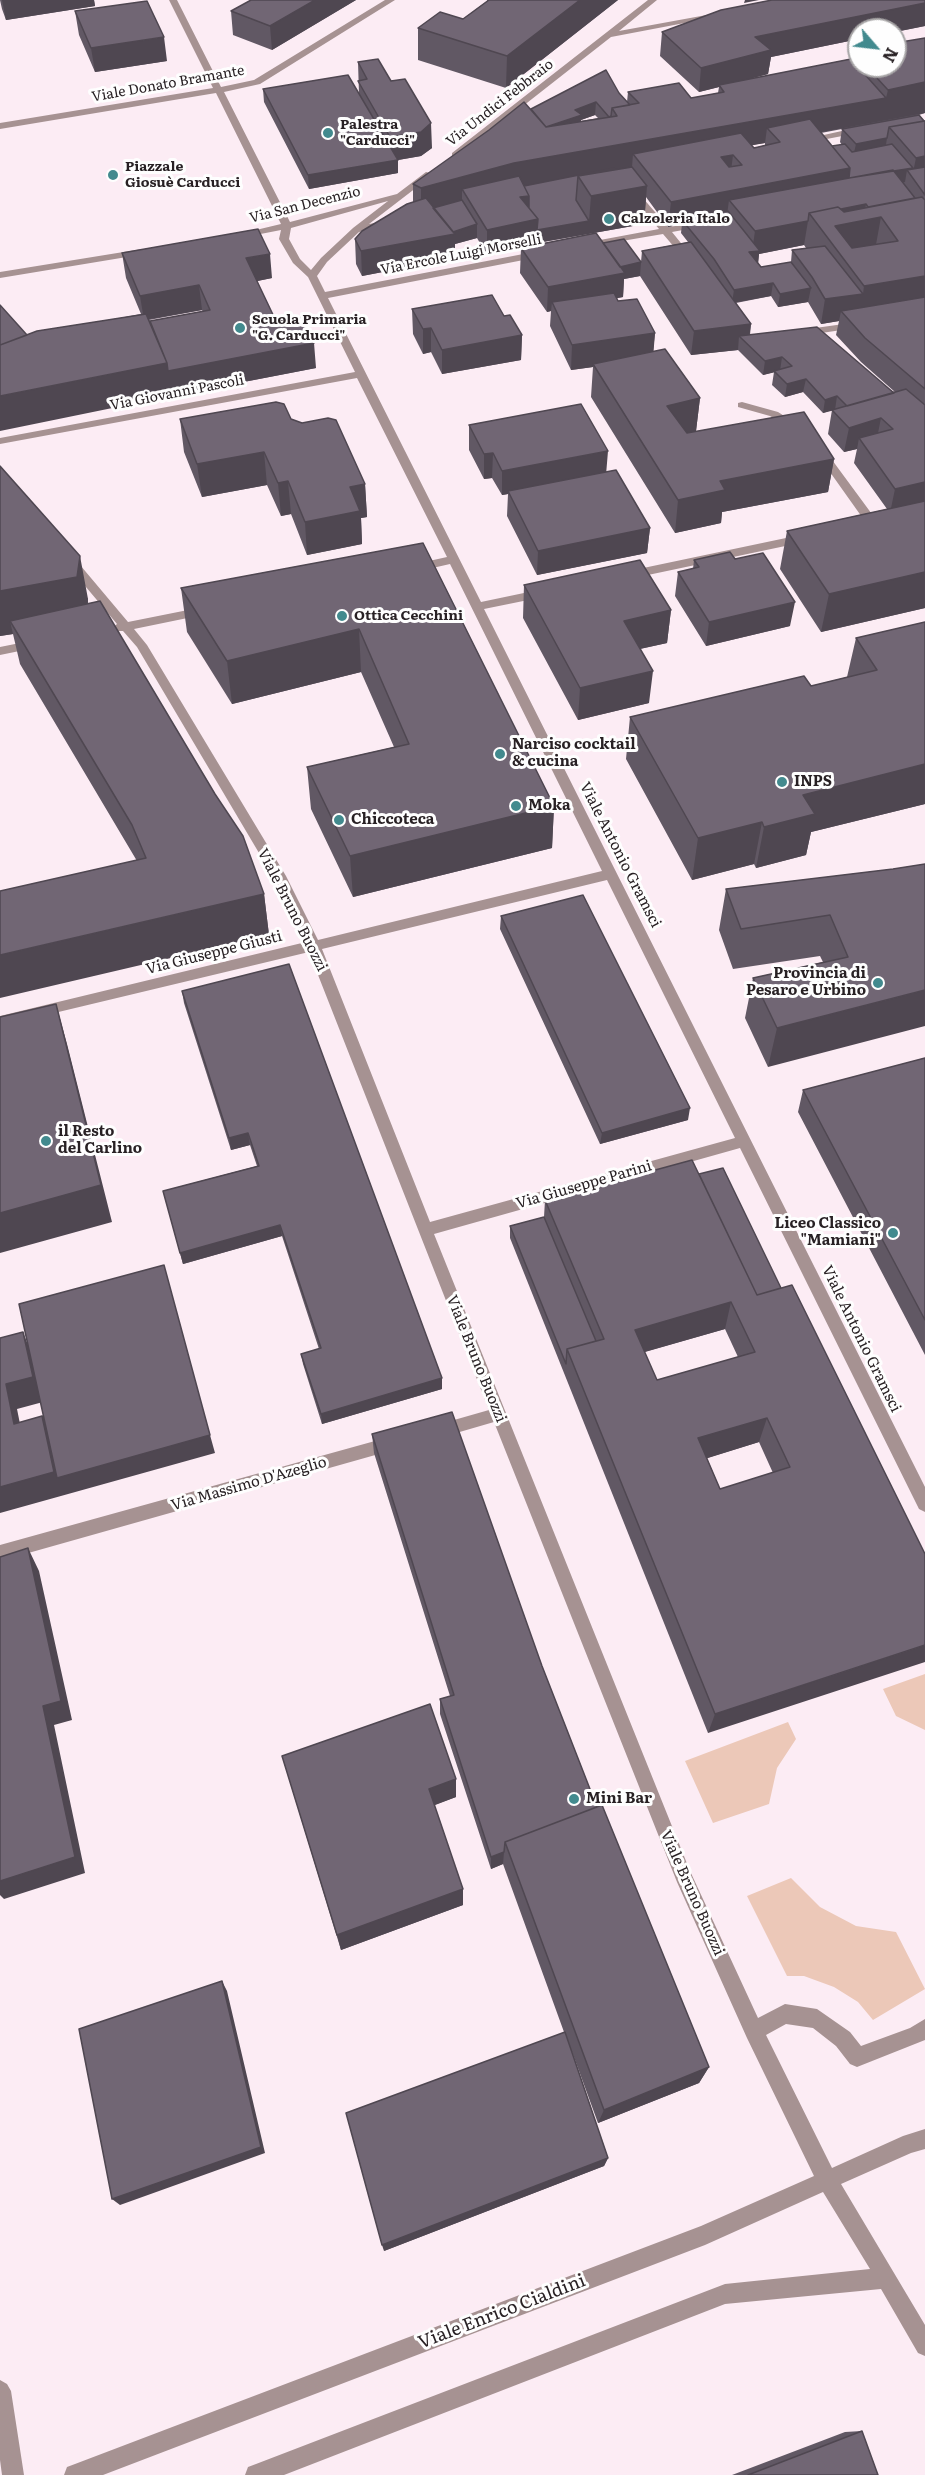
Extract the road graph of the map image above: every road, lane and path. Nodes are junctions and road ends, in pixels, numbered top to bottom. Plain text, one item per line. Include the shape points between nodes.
1 (173, 0) edge
2 (391, 0) edge
3 (653, 0) edge
4 (726, 15) edge
5 (608, 35) junction
6 (219, 90) junction
7 (0, 126) edge
8 (875, 127) edge
9 (794, 142) edge
10 (446, 161) edge
11 (438, 168) edge
12 (625, 183) edge
13 (403, 194) junction
14 (402, 220) edge
15 (713, 222) edge
16 (287, 226) junction
17 (357, 230) junction
18 (666, 231) junction
19 (224, 237) edge
20 (574, 248) edge
21 (154, 250) edge
22 (551, 252) edge
23 (695, 267) edge
24 (0, 275) edge
25 (312, 276) junction
26 (321, 296) junction
27 (872, 323) edge
28 (785, 335) edge
29 (360, 374) junction
30 (742, 405) dead end
31 (0, 441) edge
32 (872, 524) edge
33 (815, 536) edge
34 (60, 549) edge
35 (452, 560) junction
36 (408, 569) edge
37 (618, 577) edge
38 (560, 590) edge
39 (476, 607) junction
40 (215, 608) edge
41 (127, 626) junction
42 (105, 630) edge
43 (47, 642) edge
44 (0, 651) edge
45 (611, 874) junction
46 (314, 946) junction
47 (0, 1021) edge
48 (744, 1141) junction
49 (424, 1230) junction
50 (498, 1414) junction
51 (925, 1504) edge
52 (0, 1553) edge
53 (925, 2029) edge
54 (754, 2031) junction
55 (925, 2139) edge
56 (828, 2182) junction
57 (887, 2278) junction
58 (925, 2346) edge
59 (0, 2391) edge
60 (13, 2475) edge
61 (75, 2475) edge
62 (256, 2475) edge

1 - 6 street
2 - 6 street, Viale Donato Bramante via 257,82
3 - 5 street, Via Undici Febbraio
4 - 5 street
5 - 10 street, Via Undici Febbraio
6 - 7 street, Viale Donato Bramante
6 - 16 street
8 - 9 street
11 - 13 street
12 - 18 street
13 - 16 street, Via San Decenzio
13 - 17 street
14 - 17 street
15 - 18 street
16 - 19 street, Via San Decenzio
16 - 25 street, Viale Antonio Gramsci via 284,239 296,261
17 - 25 street
18 - 20 street
18 - 23 street
21 - 24 street
22 - 26 street, Via Ercole Luigi Morselli
25 - 26 street, Viale Antonio Gramsci
26 - 29 street, Viale Antonio Gramsci
27 - 28 street via 822,335
29 - 31 street, Via Giovanni Pascoli
29 - 35 street, Viale Antonio Gramsci
30 - 32 street via 774,414 799,428 826,458
33 - 37 street
34 - 41 street, Viale Bruno Buozzi
35 - 36 street
35 - 39 street, Viale Antonio Gramsci
38 - 39 street
39 - 45 street, Viale Antonio Gramsci
40 - 41 street
41 - 42 street
41 - 46 street, Viale Bruno Buozzi via 281,879
43 - 44 street
45 - 46 street, Via Giuseppe Giusti
45 - 48 street, Viale Antonio Gramsci
46 - 47 street, Via Giuseppe Giusti
46 - 49 street, Viale Bruno Buozzi
48 - 49 street, Via Giuseppe Parini
48 - 51 street, Viale Antonio Gramsci
49 - 50 street, Viale Bruno Buozzi
50 - 52 street, Via Massimo D'Azeglio
50 - 54 street, Viale Bruno Buozzi via 683,1876
53 - 54 street via 857,2057 843,2039 817,2019 785,2014
54 - 56 street, Viale Bruno Buozzi
55 - 56 street, Viale Enrico Cialdini
56 - 57 street, Viale Bruno Buozzi
56 - 61 street, Viale Enrico Cialdini via 705,2235
57 - 58 street, Viale Bruno Buozzi
57 - 62 street via 725,2294
59 - 60 street

